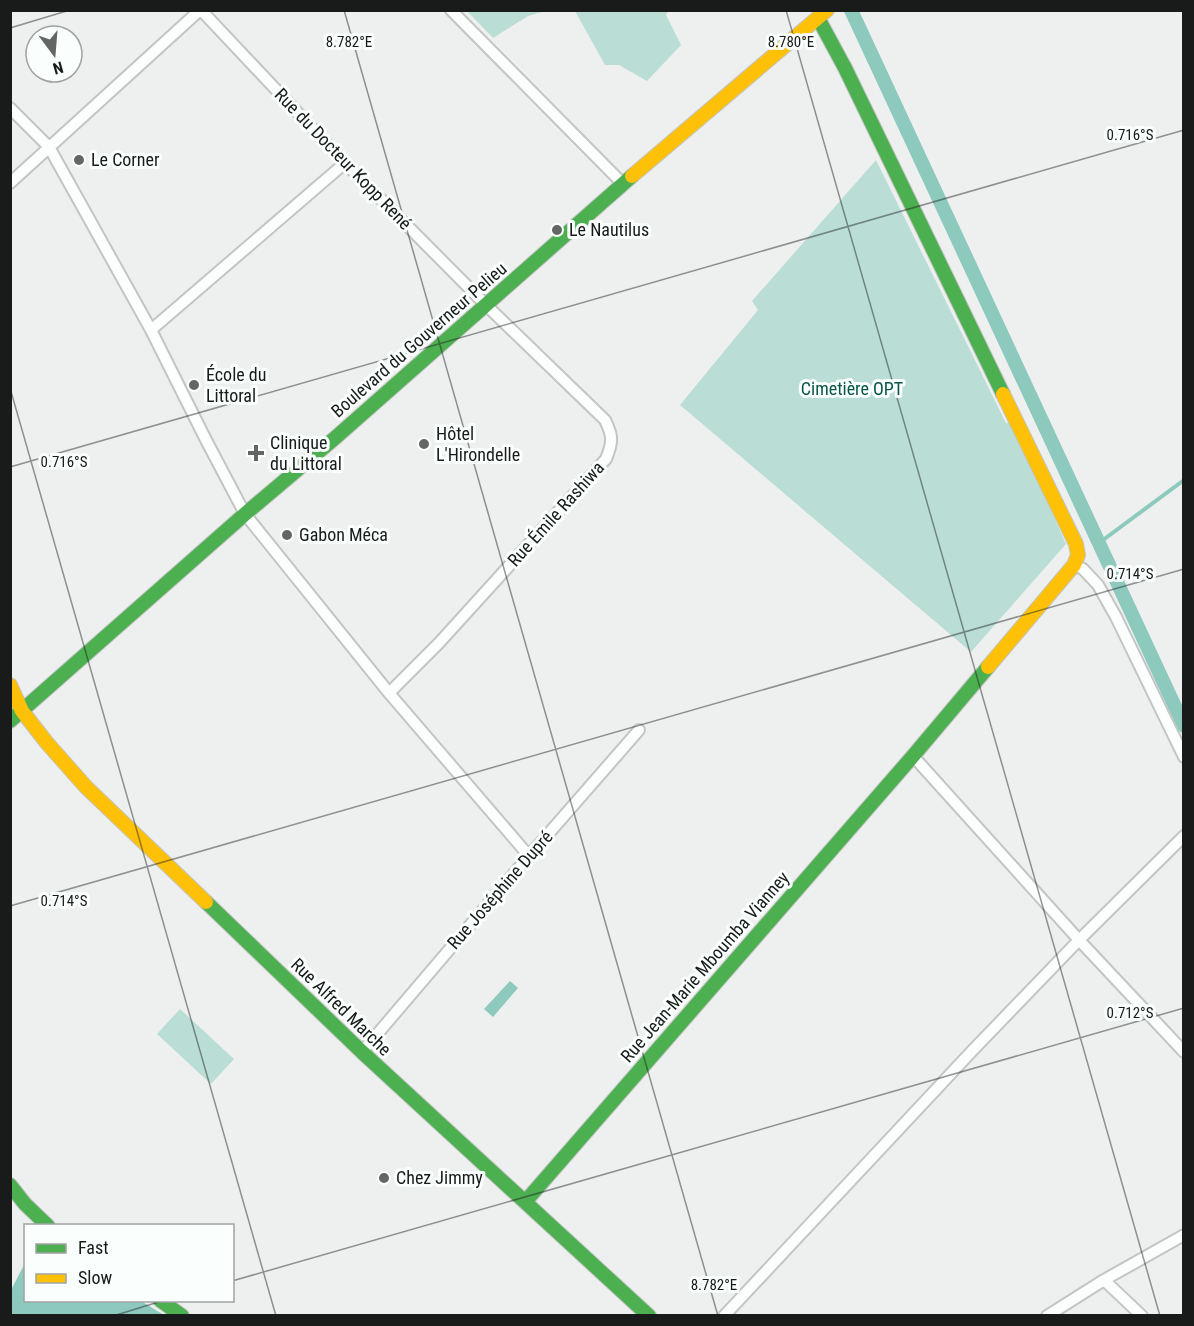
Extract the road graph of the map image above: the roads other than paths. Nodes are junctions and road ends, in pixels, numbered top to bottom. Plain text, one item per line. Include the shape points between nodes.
1 (201, 10) edge
2 (451, 10) edge
3 (822, 14) edge
4 (10, 108) edge
5 (50, 147) junction
6 (345, 163) junction
7 (10, 183) edge
8 (623, 184) junction
9 (486, 305) junction
10 (151, 330) junction
11 (245, 514) junction
12 (1074, 564) junction
13 (10, 685) edge
14 (389, 693) junction
15 (22, 711) junction
16 (10, 721) edge
17 (639, 730) dead end
18 (912, 756) junction
19 (1184, 758) edge
20 (1184, 837) edge
21 (529, 856) junction
22 (1079, 940) junction
23 (362, 1052) junction
24 (1184, 1052) edge
25 (10, 1185) edge
26 (525, 1202) junction
27 (46, 1224) edge
28 (1184, 1235) edge
29 (1104, 1280) junction
30 (163, 1302) edge
31 (182, 1316) edge
32 (649, 1316) edge
33 (724, 1316) edge
34 (1047, 1316) edge
35 (1142, 1316) edge

1 - 5 street
1 - 6 street, Rue du Docteur Kopp René
2 - 8 street
3 - 8 street, Boulevard du Gouverneur Pelieu
3 - 12 street via 1076,544
4 - 5 street
5 - 7 street
5 - 10 street
6 - 9 street, Rue du Docteur Kopp René
6 - 10 street
8 - 9 street, Boulevard du Gouverneur Pelieu
9 - 11 street, Boulevard du Gouverneur Pelieu
9 - 14 street, Rue Émile Rashiwa via 605,420 612,445 606,459 439,644
10 - 11 street
11 - 14 street
11 - 15 street, Boulevard du Gouverneur Pelieu
12 - 18 street, Rue Jean-Marie Mboumba Vianney
12 - 19 street via 1098,585
13 - 15 street, Rue Alfred Marche
14 - 21 street
15 - 16 street, Boulevard du Gouverneur Pelieu
15 - 23 street, Rue Alfred Marche via 86,787
17 - 21 street, Rue Joséphine Dupré
18 - 22 street
18 - 26 street, Rue Jean-Marie Mboumba Vianney
20 - 22 street
21 - 23 street, Rue Joséphine Dupré
22 - 24 street
22 - 33 street
23 - 26 street, Rue Alfred Marche
25 - 27 street
26 - 32 street, Rue Alfred Marche
28 - 29 street
29 - 34 street
29 - 35 street
30 - 31 street

